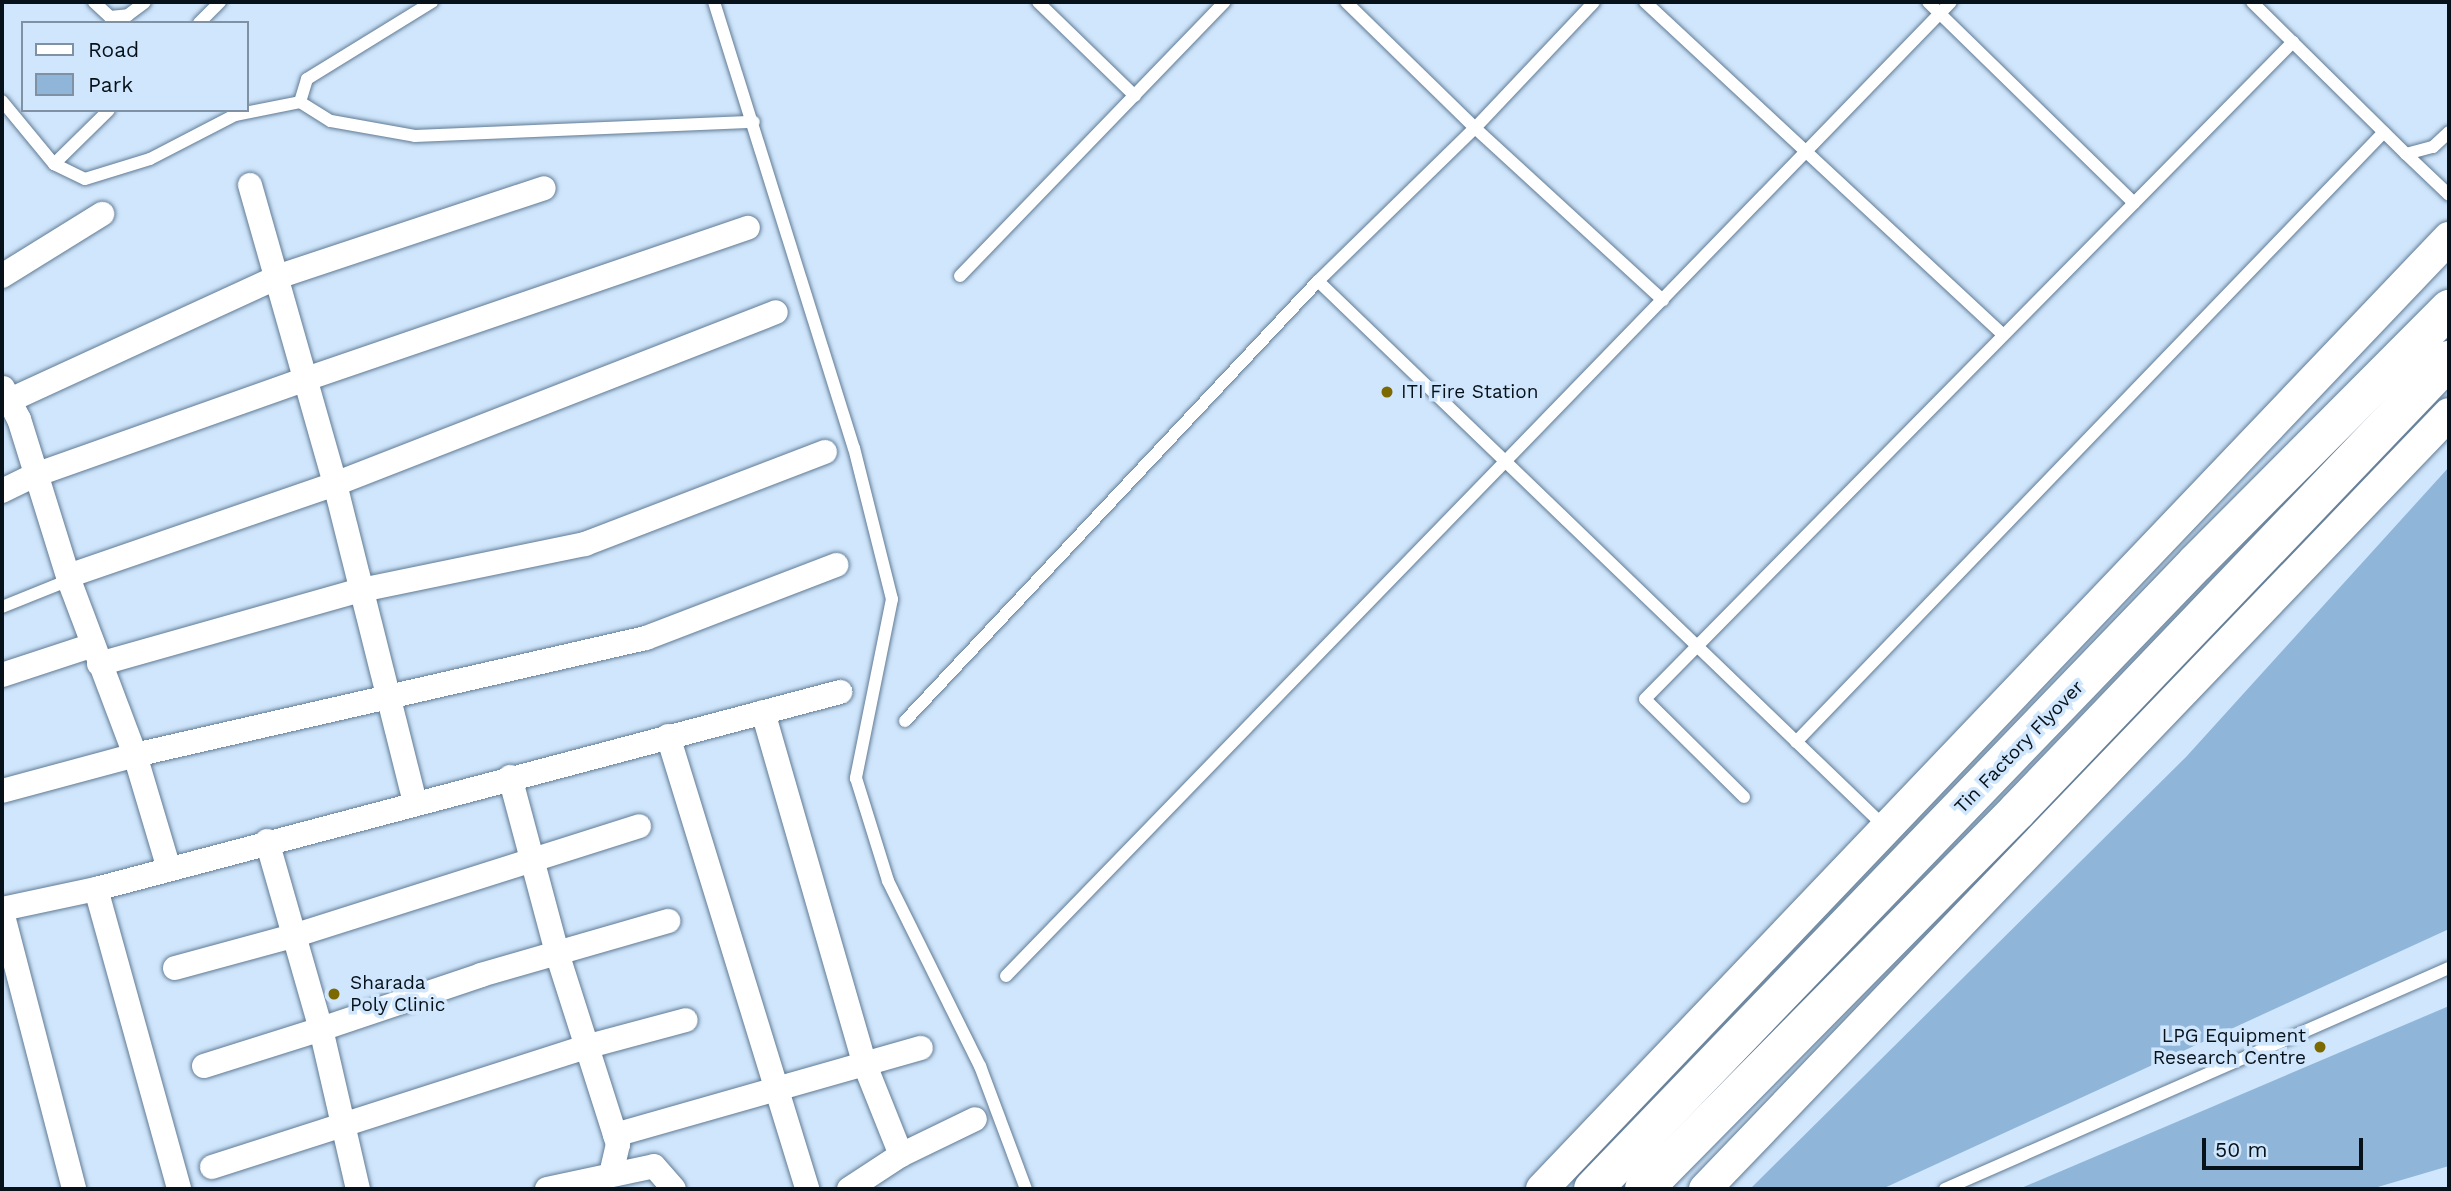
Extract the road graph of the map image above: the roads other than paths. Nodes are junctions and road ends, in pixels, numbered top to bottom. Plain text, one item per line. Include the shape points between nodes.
1 (94, 2) edge
2 (145, 2) edge
3 (220, 2) edge
4 (432, 2) edge
5 (714, 2) edge
6 (1038, 2) edge
7 (1226, 2) edge
8 (1346, 2) edge
9 (1594, 2) edge
10 (1644, 2) edge
11 (1928, 2) edge
12 (1951, 2) edge
13 (2252, 2) edge
14 (1940, 13) junction
15 (201, 21) edge
16 (2293, 42) junction
17 (1135, 96) junction
18 (2, 102) edge
19 (300, 102) junction
20 (107, 112) edge
21 (754, 122) junction
22 (1475, 128) junction
23 (2384, 132) junction
24 (2449, 132) edge
25 (1806, 152) junction
26 (2406, 154) junction
27 (54, 164) junction
28 (250, 185) dead end
29 (544, 188) dead end
30 (2449, 195) edge
31 (2134, 203) junction
32 (102, 214) dead end
33 (748, 228) dead end
34 (2449, 237) edge
35 (2, 276) edge
36 (960, 276) dead end
37 (277, 277) junction
38 (1318, 281) junction
39 (1663, 300) junction
40 (2449, 309) edge
41 (776, 312) dead end
42 (2003, 335) junction
43 (2449, 360) edge
44 (306, 379) junction
45 (5, 393) edge
46 (2449, 414) edge
47 (825, 452) dead end
48 (1506, 463) junction
49 (35, 475) junction
50 (334, 484) junction
51 (2, 491) edge
52 (836, 565) dead end
53 (68, 578) junction
54 (361, 590) junction
55 (2, 607) edge
56 (1695, 645) junction
57 (96, 655) junction
58 (2, 675) edge
59 (840, 692) dead end
60 (387, 699) junction
61 (763, 712) junction
62 (905, 721) dead end
63 (668, 736) junction
64 (1796, 742) junction
65 (135, 755) junction
66 (510, 777) junction
67 (2, 791) edge
68 (1744, 797) dead end
69 (415, 802) junction
70 (639, 826) dead end
71 (1886, 828) junction
72 (267, 841) junction
73 (533, 860) junction
74 (168, 866) junction
75 (96, 888) junction
76 (2, 911) edge
77 (668, 921) dead end
78 (293, 936) junction
79 (557, 953) junction
80 (175, 968) dead end
81 (2449, 968) edge
82 (1006, 976) dead end
83 (686, 1020) dead end
84 (321, 1029) junction
85 (589, 1046) junction
86 (921, 1048) dead end
87 (865, 1065) junction
88 (204, 1066) dead end
89 (776, 1089) junction
90 (975, 1119) dead end
91 (343, 1123) junction
92 (615, 1135) junction
93 (901, 1155) junction
94 (212, 1167) dead end
95 (611, 1174) junction
96 (74, 1189) edge
97 (179, 1189) edge
98 (358, 1189) edge
99 (547, 1189) edge
100 (674, 1189) edge
101 (807, 1189) edge
102 (849, 1189) edge
103 (1026, 1189) edge
104 (1542, 1189) edge
105 (1593, 1189) edge
106 (1644, 1189) edge
107 (1705, 1189) edge
108 (1945, 1189) edge

1 - 2 lane via 110,17 128,15
3 - 15 lane
4 - 19 lane via 307,79
5 - 21 lane
6 - 17 lane
7 - 17 lane
8 - 22 lane
9 - 22 lane
10 - 25 lane
11 - 14 lane
12 - 14 lane
13 - 16 lane
14 - 25 lane
14 - 31 lane
16 - 23 lane
16 - 31 lane
17 - 36 lane
18 - 27 lane
19 - 21 lane via 331,121 415,136
19 - 27 lane via 235,115 150,159 85,179
20 - 27 lane
21 - 103 lane via 854,448 892,599 856,778 888,881 980,1066
22 - 38 lane
22 - 39 lane
23 - 26 lane
23 - 64 lane
24 - 26 lane via 2433,147
25 - 39 lane
25 - 42 lane
26 - 30 lane
28 - 37 street
29 - 37 street
31 - 42 lane
32 - 35 street
33 - 44 street
34 - 71 street
37 - 44 street
37 - 45 street
38 - 48 lane
38 - 62 lane
39 - 48 lane
40 - 105 highway, Tin Factory Flyover via 2196,564
41 - 50 street
42 - 56 lane
43 - 106 highway via 2017,811
44 - 49 street
44 - 50 street
45 - 49 street via 19,419
46 - 107 street
47 - 54 street via 585,544
48 - 56 lane
48 - 82 lane
49 - 51 street
49 - 53 street
50 - 53 street
50 - 54 street
52 - 60 street via 646,638
53 - 55 lane
53 - 57 street
54 - 57 street
54 - 60 street
56 - 64 lane
56 - 68 lane via 1644,699
57 - 58 street
57 - 65 street
59 - 61 street
60 - 65 street
60 - 69 street
61 - 63 street
61 - 87 street
63 - 66 street
63 - 89 street
64 - 71 lane
65 - 67 street
65 - 74 street
66 - 69 street
66 - 73 street
69 - 72 street
70 - 73 street
71 - 104 street
72 - 74 street
72 - 78 street
73 - 78 street
73 - 79 street
74 - 75 street
75 - 76 street
75 - 97 street
76 - 96 street
77 - 79 street
78 - 80 street
78 - 84 street
79 - 84 street
79 - 85 street
81 - 108 lane
83 - 85 street
84 - 88 street
84 - 91 street
85 - 91 street
85 - 92 street
86 - 87 street
87 - 89 street
87 - 93 street
89 - 92 street
89 - 101 street
90 - 93 street
91 - 94 street
91 - 98 street
92 - 95 street via 618,1144
93 - 102 street
95 - 99 street
95 - 100 street via 654,1166

